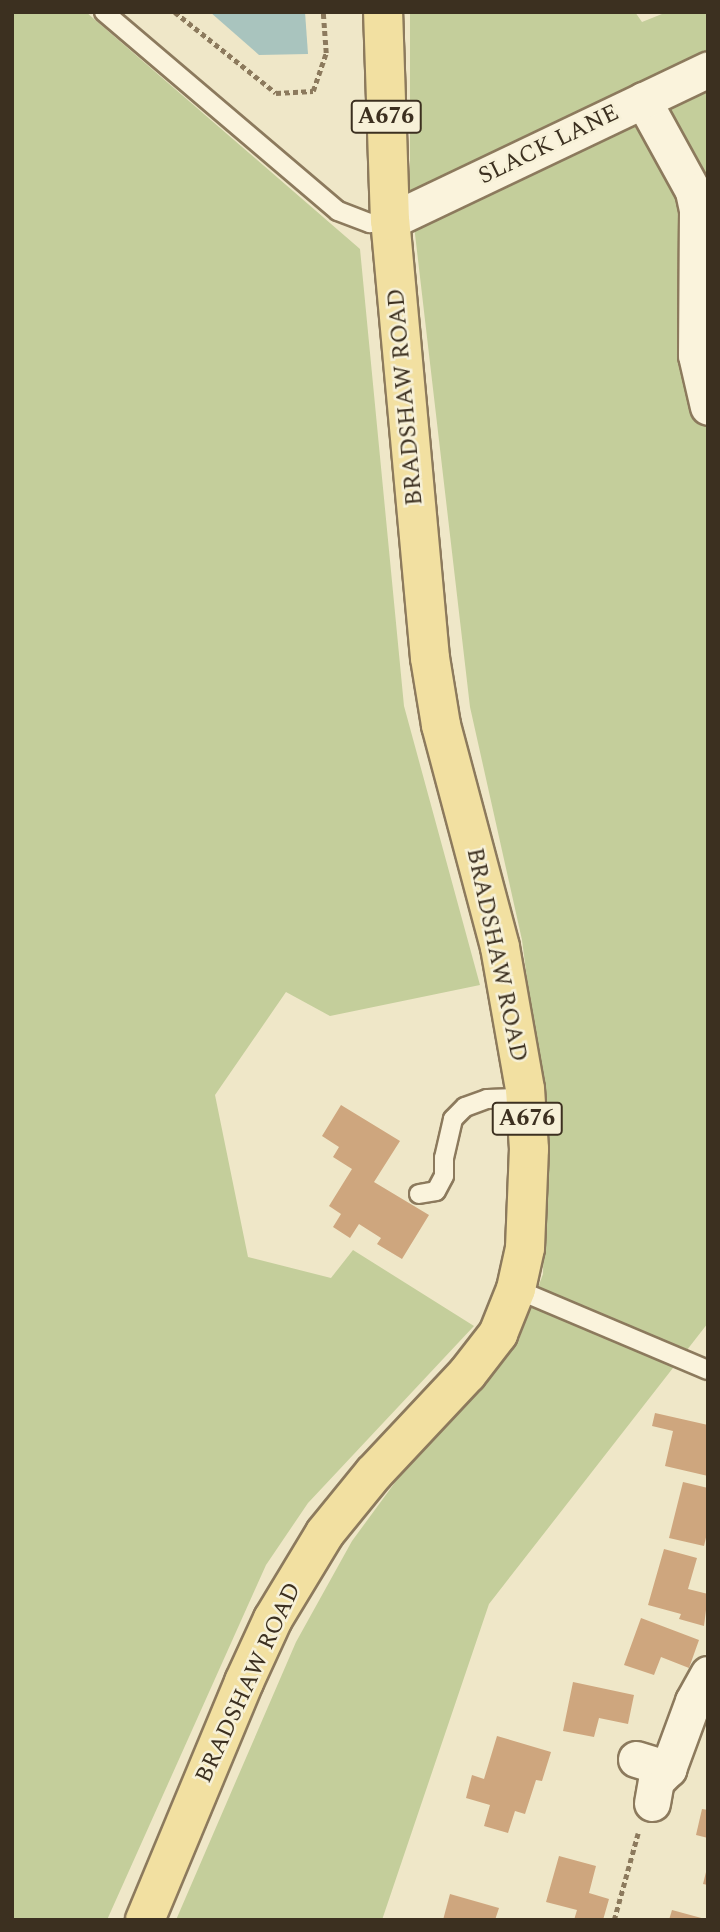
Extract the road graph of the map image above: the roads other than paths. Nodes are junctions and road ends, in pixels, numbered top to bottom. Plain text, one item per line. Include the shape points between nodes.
1 (104, 12) edge
2 (383, 12) edge
3 (708, 69) edge
4 (643, 100) junction
5 (390, 221) junction
6 (708, 407) edge
7 (525, 1098) junction
8 (419, 1194) dead end
9 (516, 1289) junction
10 (708, 1370) edge
11 (708, 1674) edge
12 (652, 1803) road end
13 (145, 1920) edge

1 - 5 lane via 338,211 370,223
2 - 5 main road, BRADSHAW ROAD / A676
3 - 4 street, SLACK LANE
4 - 5 street, SLACK LANE
4 - 6 street via 693,191 697,210 696,355
5 - 7 main road, BRADSHAW ROAD / A676 via 430,658 441,725 500,947
7 - 8 lane via 487,1099 465,1107 453,1119 444,1176 436,1191
7 - 9 main road, BRADSHAW ROAD / A676 via 528,1200
9 - 10 lane
9 - 13 main road, BRADSHAW ROAD / A676 via 498,1334 324,1533 297,1578 244,1682
11 - 12 street via 652,1764 656,1781

